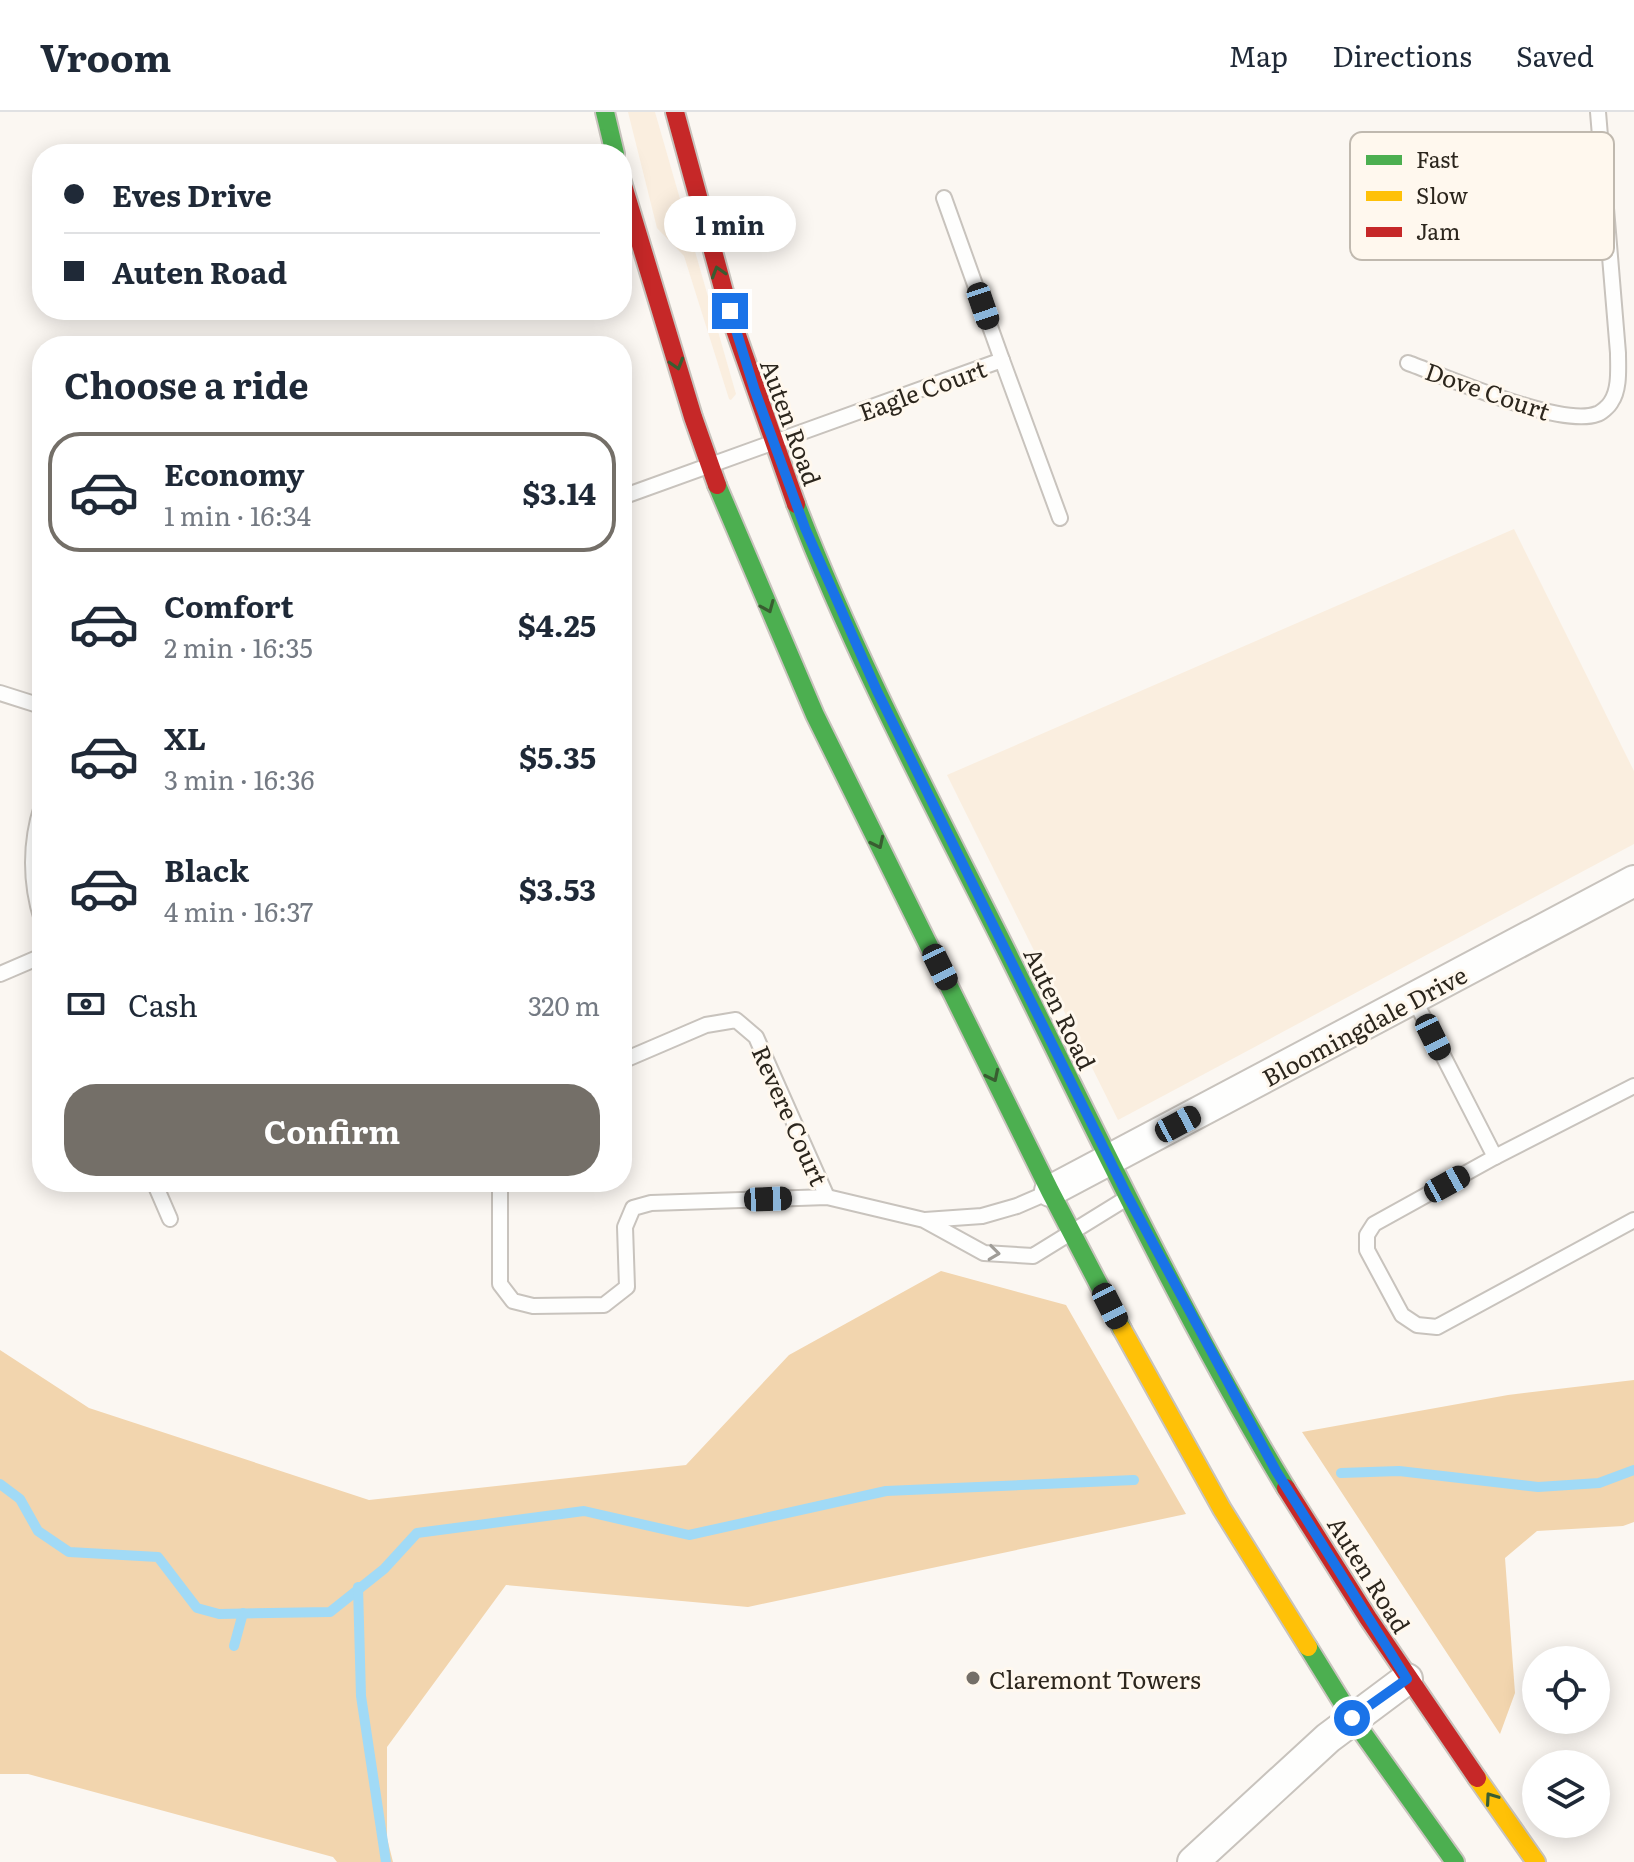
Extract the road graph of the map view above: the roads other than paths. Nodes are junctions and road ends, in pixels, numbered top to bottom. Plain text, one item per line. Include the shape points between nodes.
1 (605, 112) edge
2 (675, 112) edge
3 (1598, 112) edge
4 (1600, 132) edge
5 (613, 144) edge
6 (944, 198) dead end
7 (632, 221) edge
8 (1610, 260) edge
9 (1002, 360) junction
10 (1408, 363) dead end
11 (774, 443) junction
12 (710, 465) junction
13 (632, 493) edge
14 (1060, 518) dead end
15 (0, 693) edge
16 (32, 702) edge
17 (1634, 881) edge
18 (32, 960) edge
19 (0, 974) edge
20 (1414, 999) junction
21 (632, 1057) edge
22 (1634, 1086) edge
23 (1495, 1157) junction
24 (1110, 1159) junction
25 (1050, 1191) junction
26 (158, 1192) edge
27 (500, 1192) edge
28 (827, 1197) junction
29 (1128, 1197) junction
30 (170, 1219) dead end
31 (924, 1220) junction
32 (1634, 1220) edge
33 (1073, 1232) junction
34 (1407, 1679) junction
35 (1352, 1718) junction
36 (1193, 1862) edge
37 (1455, 1862) edge
38 (1536, 1862) edge

1 - 5 street
11 -> 2 street, Auten Road via 713,257
3 - 4 lane, Dove Court
6 - 9 lane
7 -> 12 street
8 - 10 lane, Dove Court via 1617,383 1612,401 1599,414 1544,412
9 - 11 lane, Eagle Court
9 - 14 lane, Eagle Court
11 - 12 lane, Eagle Court
11 - 24 street, Auten Road via 877,691
12 - 13 lane, Eagle Court
12 -> 25 street via 815,715
15 - 16 lane
17 - 20 street, Bloomingdale Drive
18 - 19 lane
20 - 23 lane
20 - 24 street, Bloomingdale Drive
21 - 28 lane, Revere Court via 706,1025 736,1020 756,1037
22 - 23 lane
23 - 32 lane via 1374,1224 1367,1235 1367,1250 1402,1315 1417,1325 1437,1327
24 - 25 street, Bloomingdale Drive
24 - 29 street, Auten Road
25 - 31 lane, Revere Court via 982,1216
25 - 33 street
26 - 30 lane
27 - 28 lane, Revere Court via 500,1284 513,1301 533,1306 604,1305 627,1287 625,1227 633,1208
28 - 31 lane, Revere Court
29 - 33 lane, Revere Court
29 - 34 street, Auten Road via 1276,1471
31 -> 33 lane, Revere Court via 984,1253 1033,1256
33 - 35 street via 1222,1509
34 - 35 street
38 -> 34 street, Auten Road
35 - 36 street
35 - 37 street

